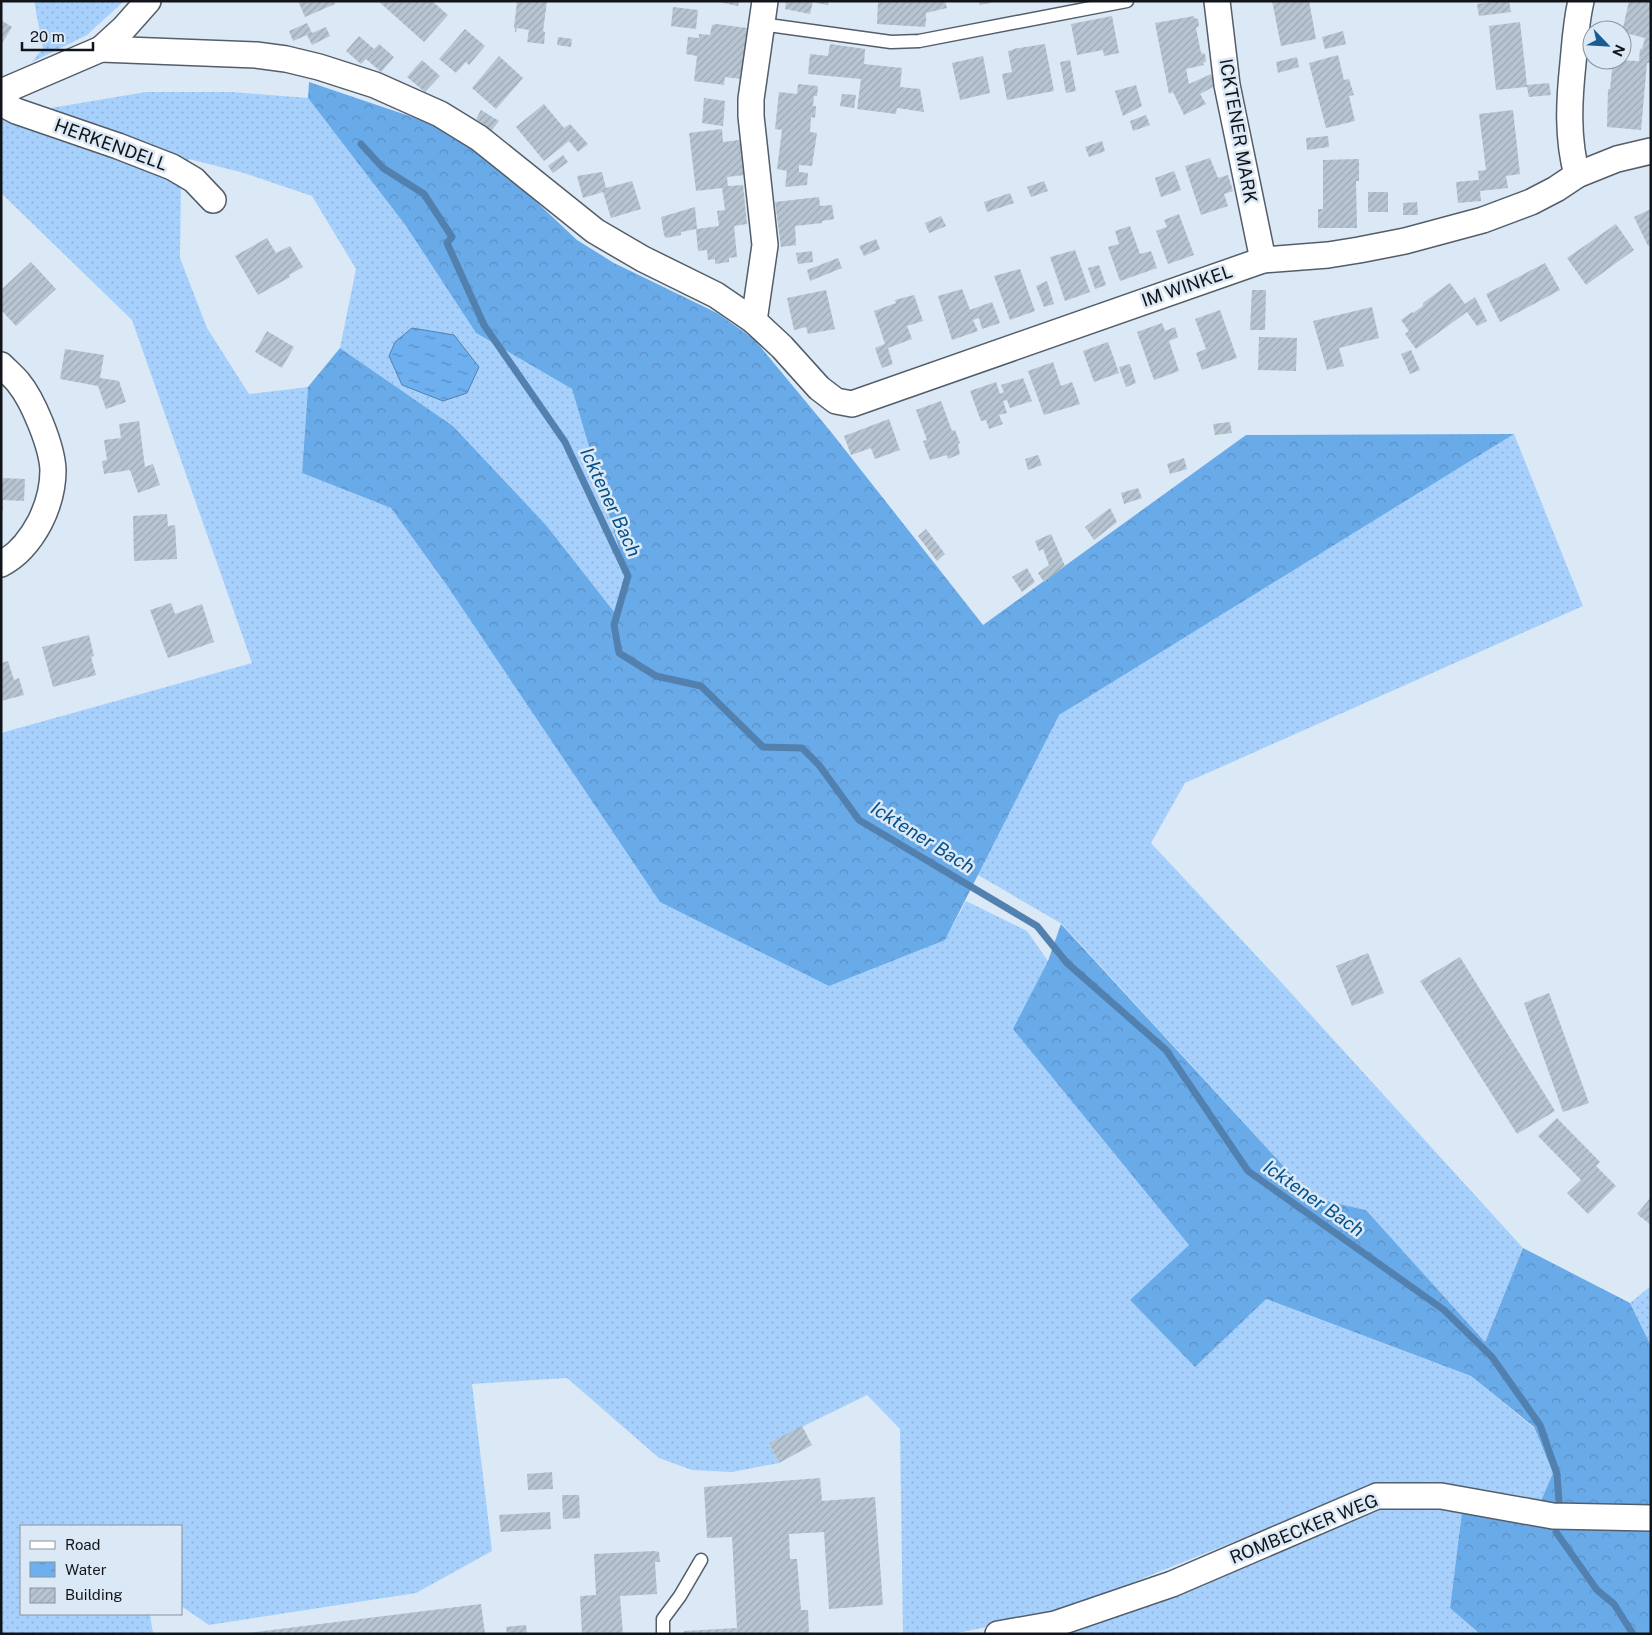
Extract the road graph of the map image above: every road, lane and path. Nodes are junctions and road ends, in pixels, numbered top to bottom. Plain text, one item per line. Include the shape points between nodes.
1 (148, 1) edge
2 (1127, 1) edge
3 (1217, 1) edge
4 (1581, 1) edge
5 (763, 12) edge
6 (101, 49) junction
7 (1, 92) edge
8 (1, 103) edge
9 (1651, 152) edge
10 (1577, 175) junction
11 (213, 200) dead end
12 (1263, 260) junction
13 (754, 321) junction
14 (1, 365) edge
15 (1, 564) edge
16 (1651, 1518) edge
17 (701, 1560) dead end
18 (663, 1634) edge
19 (998, 1634) edge

1 - 6 street
2 - 5 lane via 891,42
3 - 12 street, ICKTENER MARK via 1227,86
4 - 10 street via 1569,124 1571,154
5 - 13 street via 751,99 765,245
6 - 7 street
6 - 13 street, IM WINKEL via 256,55 319,67 375,85 440,114 478,138 594,231 716,295
8 - 11 street, HERKENDELL via 172,167 194,180
9 - 10 street, IM WINKEL via 1617,159
10 - 12 street, IM WINKEL via 1524,204 1406,242 1328,255
12 - 13 street, IM WINKEL via 852,404 836,401 819,388 782,346
14 - 15 street via 30,402 47,440 53,469 49,500 35,532 23,548
16 - 19 street, ROMBECKER WEG via 1553,1516 1440,1496 1377,1496 1172,1584 1055,1624
17 - 18 lane via 664,1619

